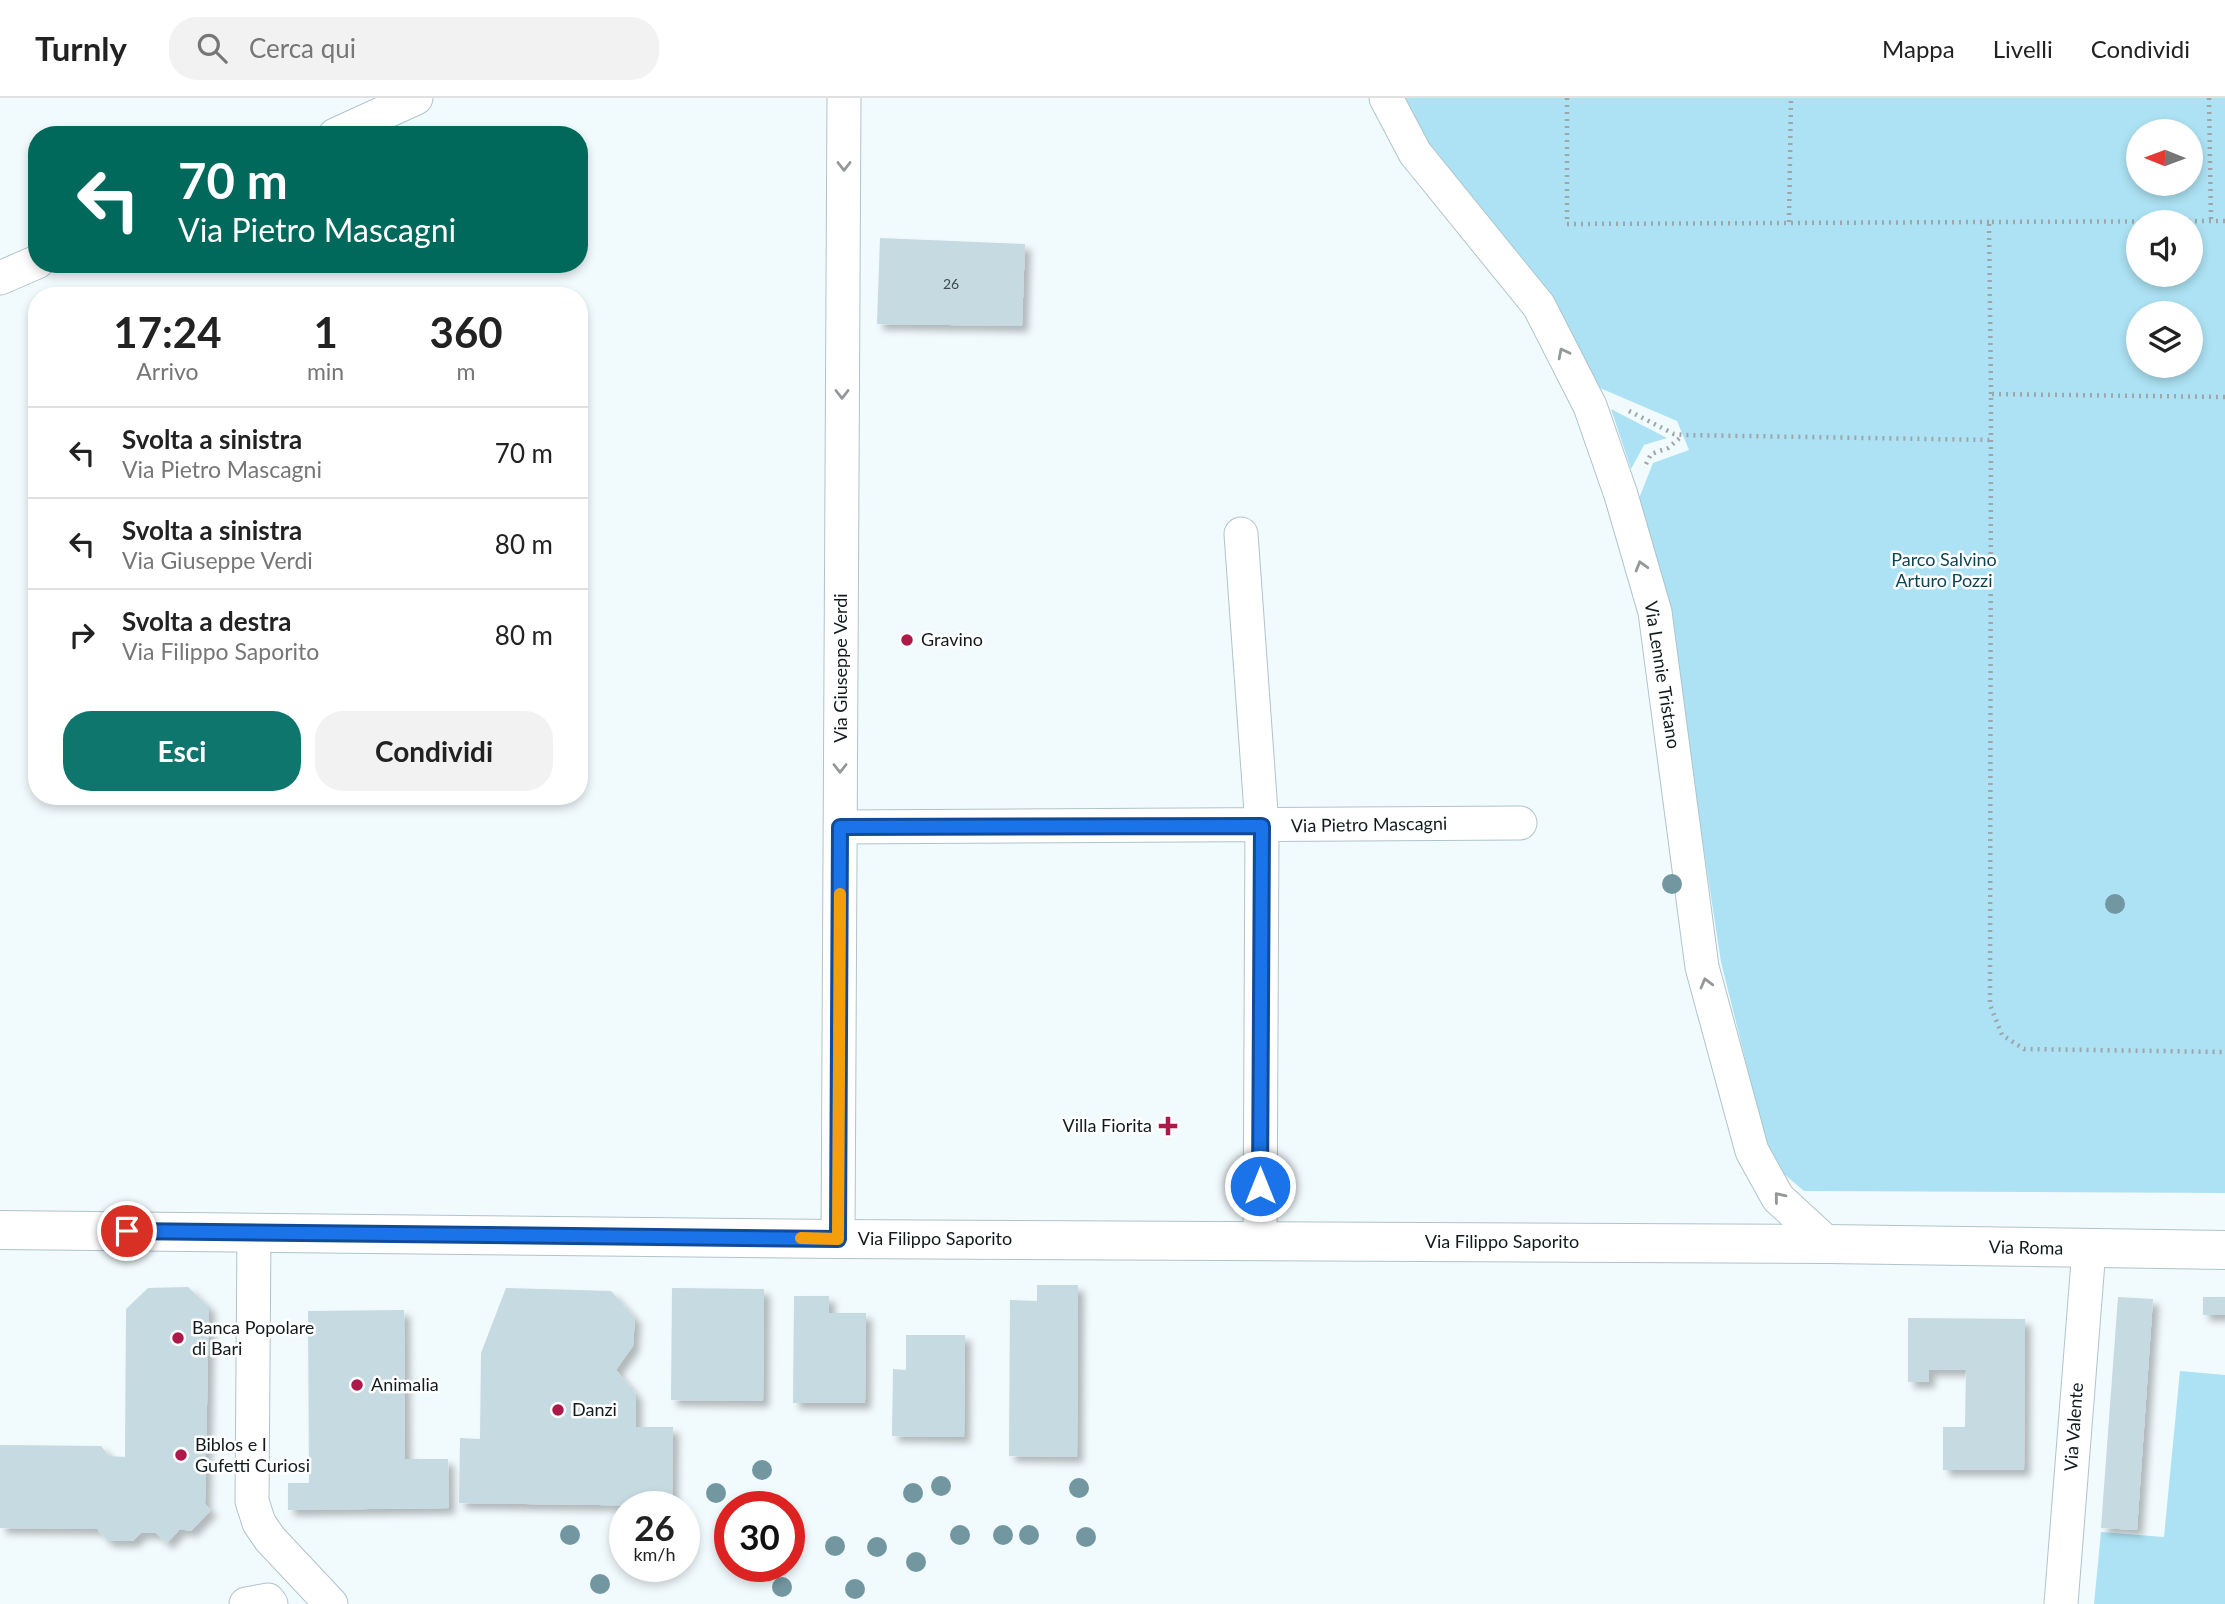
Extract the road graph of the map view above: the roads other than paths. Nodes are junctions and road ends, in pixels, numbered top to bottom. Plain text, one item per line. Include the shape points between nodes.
1 (416, 98) edge
2 (844, 98) edge
3 (1386, 98) edge
4 (355, 126) edge
5 (28, 266) edge
6 (0, 278) edge
7 (1241, 534) dead end
8 (1520, 823) dead end
9 (1262, 826) junction
10 (840, 827) junction
11 (0, 1230) edge
12 (254, 1233) junction
13 (838, 1239) junction
14 (1260, 1241) junction
15 (1828, 1244) junction
16 (2088, 1249) junction
17 (2225, 1250) edge
18 (246, 1604) edge
19 (271, 1604) edge
20 (331, 1604) edge
21 (2062, 1604) edge

1 - 4 street
2 -> 10 street, Via Giuseppe Verdi
15 -> 3 street, Via Lennie Tristano via 1778,1198 1752,1151 1702,967 1655,612 1590,406 1539,306 1415,153
5 - 6 street
7 - 9 street
8 - 9 street, Via Pietro Mascagni
9 - 10 street, Via Pietro Mascagni
9 - 14 street
10 - 13 street, Via Giuseppe Verdi
11 - 12 street, Via Filippo Saporito
12 - 13 street, Via Filippo Saporito
12 - 20 street via 252,1501 270,1539
13 - 14 street, Via Filippo Saporito
14 - 15 street, Via Filippo Saporito
15 - 16 street, Via Roma
16 - 17 street, Via Roma
16 - 21 street, Via Valente
18 - 19 street via 268,1600

